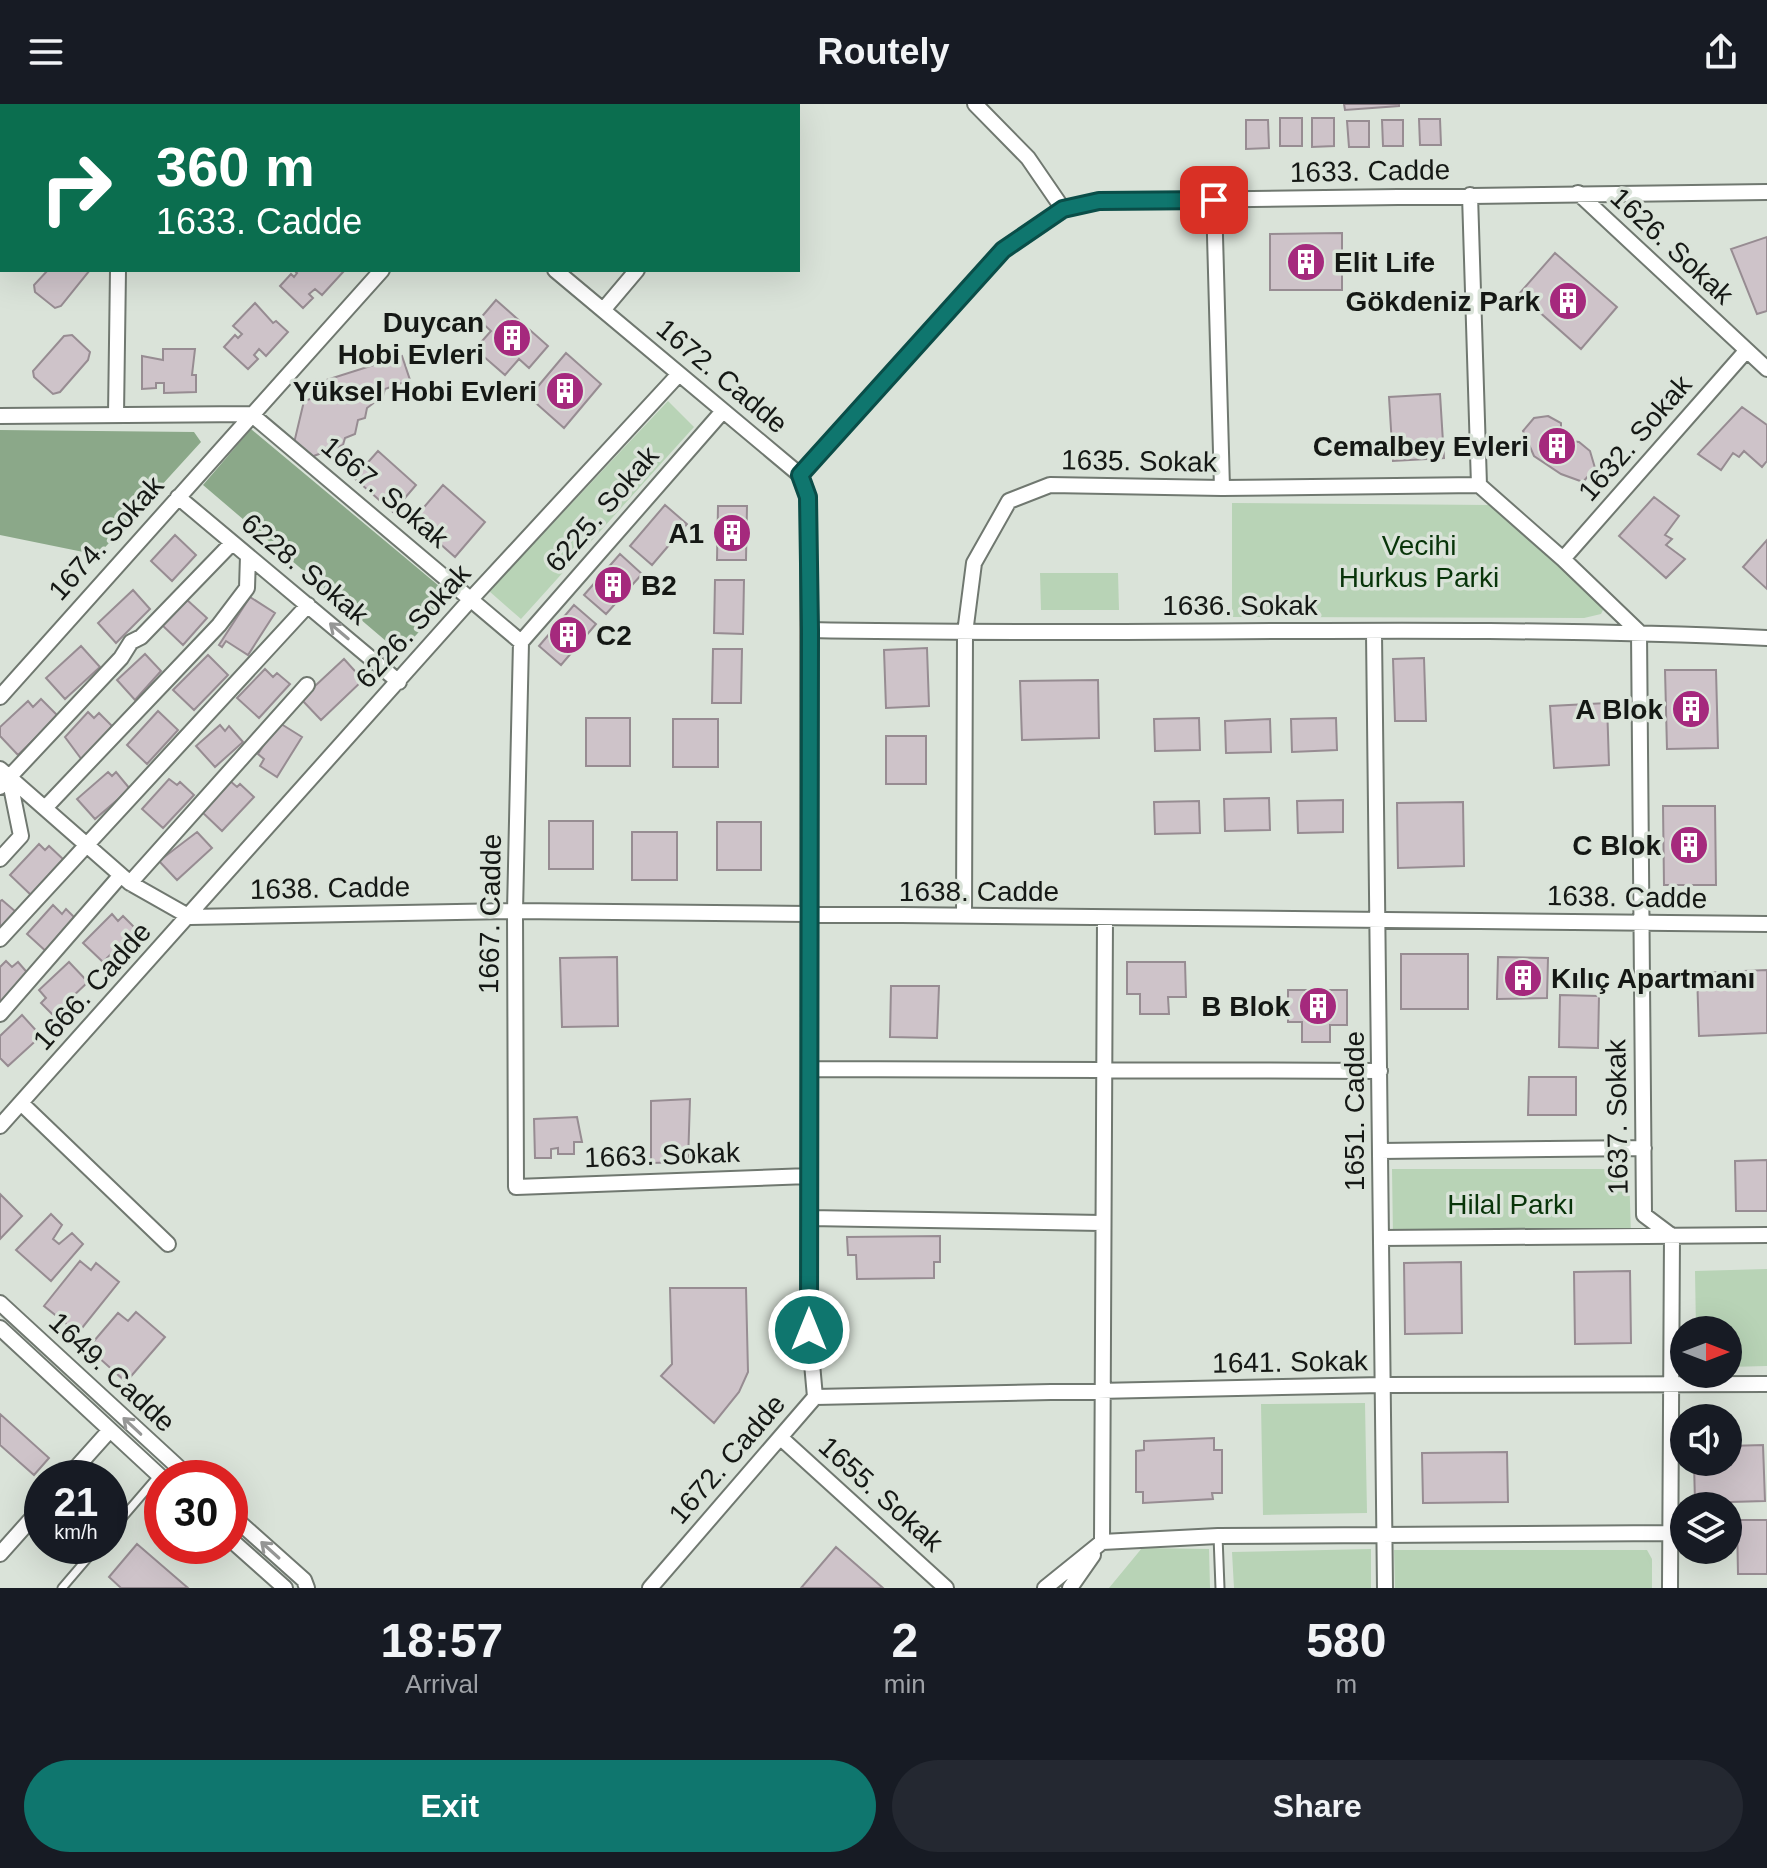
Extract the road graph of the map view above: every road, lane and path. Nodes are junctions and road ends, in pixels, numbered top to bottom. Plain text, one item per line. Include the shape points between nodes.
1 (975, 104) edge
2 (1767, 192) edge
3 (1578, 193) junction
4 (1470, 195) junction
5 (1214, 200) junction
6 (1063, 209) junction
7 (118, 272) edge
8 (380, 272) edge
9 (558, 272) edge
10 (635, 272) edge
11 (604, 309) junction
12 (1746, 351) junction
13 (1767, 369) edge
14 (679, 374) junction
15 (723, 411) junction
16 (251, 414) junction
17 (116, 415) junction
18 (0, 416) edge
19 (800, 475) junction
20 (1479, 485) junction
21 (1222, 488) junction
22 (178, 497) junction
23 (232, 543) junction
24 (248, 556) junction
25 (1563, 559) junction
26 (471, 599) junction
27 (308, 605) junction
28 (810, 630) junction
29 (1639, 632) junction
30 (965, 633) junction
31 (1374, 633) junction
32 (1767, 638) edge
33 (521, 642) junction
34 (399, 682) junction
35 (307, 685) dead end
36 (0, 697) edge
37 (3, 778) edge
38 (45, 808) junction
39 (85, 844) junction
40 (0, 859) edge
41 (125, 879) junction
42 (515, 911) junction
43 (808, 916) junction
44 (964, 916) junction
45 (190, 917) junction
46 (1105, 918) junction
47 (1378, 920) junction
48 (1640, 923) junction
49 (1767, 924) edge
50 (0, 939) edge
51 (0, 1014) edge
52 (809, 1069) junction
53 (1103, 1071) junction
54 (1380, 1071) junction
55 (21, 1103) junction
56 (0, 1126) edge
57 (1644, 1148) junction
58 (1380, 1151) junction
59 (809, 1176) junction
60 (516, 1187) joint
61 (809, 1218) junction
62 (1102, 1223) junction
63 (1767, 1235) edge
64 (1672, 1236) junction
65 (1381, 1238) junction
66 (168, 1244) dead end
67 (0, 1303) edge
68 (1672, 1316) edge
69 (0, 1328) edge
70 (1742, 1384) edge
71 (1767, 1384) edge
72 (1382, 1385) junction
73 (1670, 1385) edge
74 (1672, 1388) edge
75 (1102, 1392) junction
76 (815, 1397) junction
77 (110, 1430) junction
78 (781, 1438) junction
79 (83, 1460) edge
80 (170, 1460) edge
81 (144, 1461) edge
82 (1671, 1492) edge
83 (144, 1495) edge
84 (128, 1512) edge
85 (24, 1527) edge
86 (248, 1530) edge
87 (1670, 1533) edge
88 (1384, 1535) junction
89 (1218, 1536) junction
90 (1102, 1542) junction
91 (0, 1554) edge
92 (248, 1555) edge
93 (83, 1564) edge
94 (1670, 1564) edge
95 (62, 1588) edge
96 (285, 1588) edge
97 (307, 1588) edge
98 (650, 1588) edge
99 (946, 1588) edge
100 (1045, 1588) edge
101 (1070, 1588) edge
102 (1220, 1588) edge
103 (1385, 1588) edge
104 (1670, 1588) edge

1 - 6 street via 1028,158
2 - 3 street, 1633. Cadde
3 - 4 street, 1633. Cadde
3 - 12 street, 1626. Sokak
4 - 5 street, 1633. Cadde
4 - 20 street
5 - 6 street, 1633. Cadde via 1099,201
5 - 21 street
6 - 19 street, 1633. Cadde via 1003,250
7 - 17 street
8 - 16 street, 1674. Sokak
9 - 11 street, 1672. Cadde
10 - 11 street
11 - 14 street, 1672. Cadde
12 - 13 street, 1626. Sokak
12 - 25 street, 1632. Sokak
14 - 15 street, 1672. Cadde
14 - 26 street, 6226. Sokak
15 - 19 street, 1672. Cadde
15 - 33 street, 6225. Sokak
16 - 17 street
16 - 22 street, 1674. Sokak
16 - 26 street, 1667. Sokak
17 - 18 street
19 - 28 street, 1672. Cadde via 808,497
20 - 21 street, 1635. Sokak
20 - 25 street
21 - 30 street, 1635. Sokak via 1050,485 1009,501 974,563
22 - 23 street, 6228. Sokak
22 - 36 street, 1674. Sokak
23 - 24 street, 6228. Sokak
23 - 37 street
24 - 27 street, 6228. Sokak
24 - 38 street via 247,588 219,625
25 - 29 street
26 - 33 street, 1667. Sokak
26 - 34 street, 6226. Sokak
34 -> 27 street, 6228. Sokak
27 - 39 street
28 - 30 street, 1636. Sokak
28 - 43 street, 1672. Cadde
29 - 31 street, 1636. Sokak
29 - 32 street, 1636. Sokak
29 - 48 street, 1637. Sokak
30 - 31 street, 1636. Sokak
30 - 44 street, 1635. Sokak
31 - 47 street, 1651. Cadde
33 - 42 street, 1667. Cadde
34 - 45 street, 6226. Sokak
35 - 41 street
37 - 38 street
37 - 40 street via 21,836
38 - 39 street
39 - 41 street
39 - 50 street
41 - 45 street
41 - 51 street
42 - 43 street, 1638. Cadde
42 - 45 street, 1638. Cadde
42 - 60 street, 1667. Cadde
43 - 44 street, 1638. Cadde
43 - 52 street, 1672. Cadde
44 - 46 street, 1638. Cadde
45 - 55 street, 1666. Cadde
46 - 47 street, 1638. Cadde
46 - 53 street
47 - 48 street, 1638. Cadde
47 - 54 street, 1651. Cadde
48 - 49 street, 1638. Cadde
48 - 57 street, 1637. Sokak
52 - 53 street
52 - 59 street, 1672. Cadde
53 - 54 street
53 - 62 street
54 - 58 street, 1651. Cadde
55 - 56 street, 1666. Cadde
55 - 66 street
57 - 58 street
57 - 64 street, 1637. Sokak via 1644,1215
58 - 65 street, 1651. Cadde
59 - 60 street, 1663. Sokak
59 - 61 street, 1672. Cadde
61 - 62 street
61 - 76 street, 1672. Cadde
62 - 75 street
63 - 64 street
64 - 65 street
64 - 68 street
65 - 72 street, 1651. Cadde
80 -> 67 street, 1649. Cadde
69 - 77 street, 1649. Cadde
70 - 71 street, 1641. Sokak
72 - 73 street, 1641. Sokak
72 - 75 street, 1641. Sokak
72 - 88 street, 1651. Cadde
74 - 82 street
75 - 76 street, 1641. Sokak
75 - 90 street
76 - 78 street, 1672. Cadde
77 - 79 street
77 - 81 street, 1649. Cadde
78 - 98 street, 1672. Cadde
78 - 99 street, 1655. Sokak
83 - 84 lane
85 - 91 street
97 -> 86 street
87 - 88 street
88 - 89 street
88 - 103 street, 1651. Cadde
89 - 90 street
89 - 102 lane
90 - 100 street
90 - 101 street
92 - 96 street
93 - 95 lane
94 - 104 street

